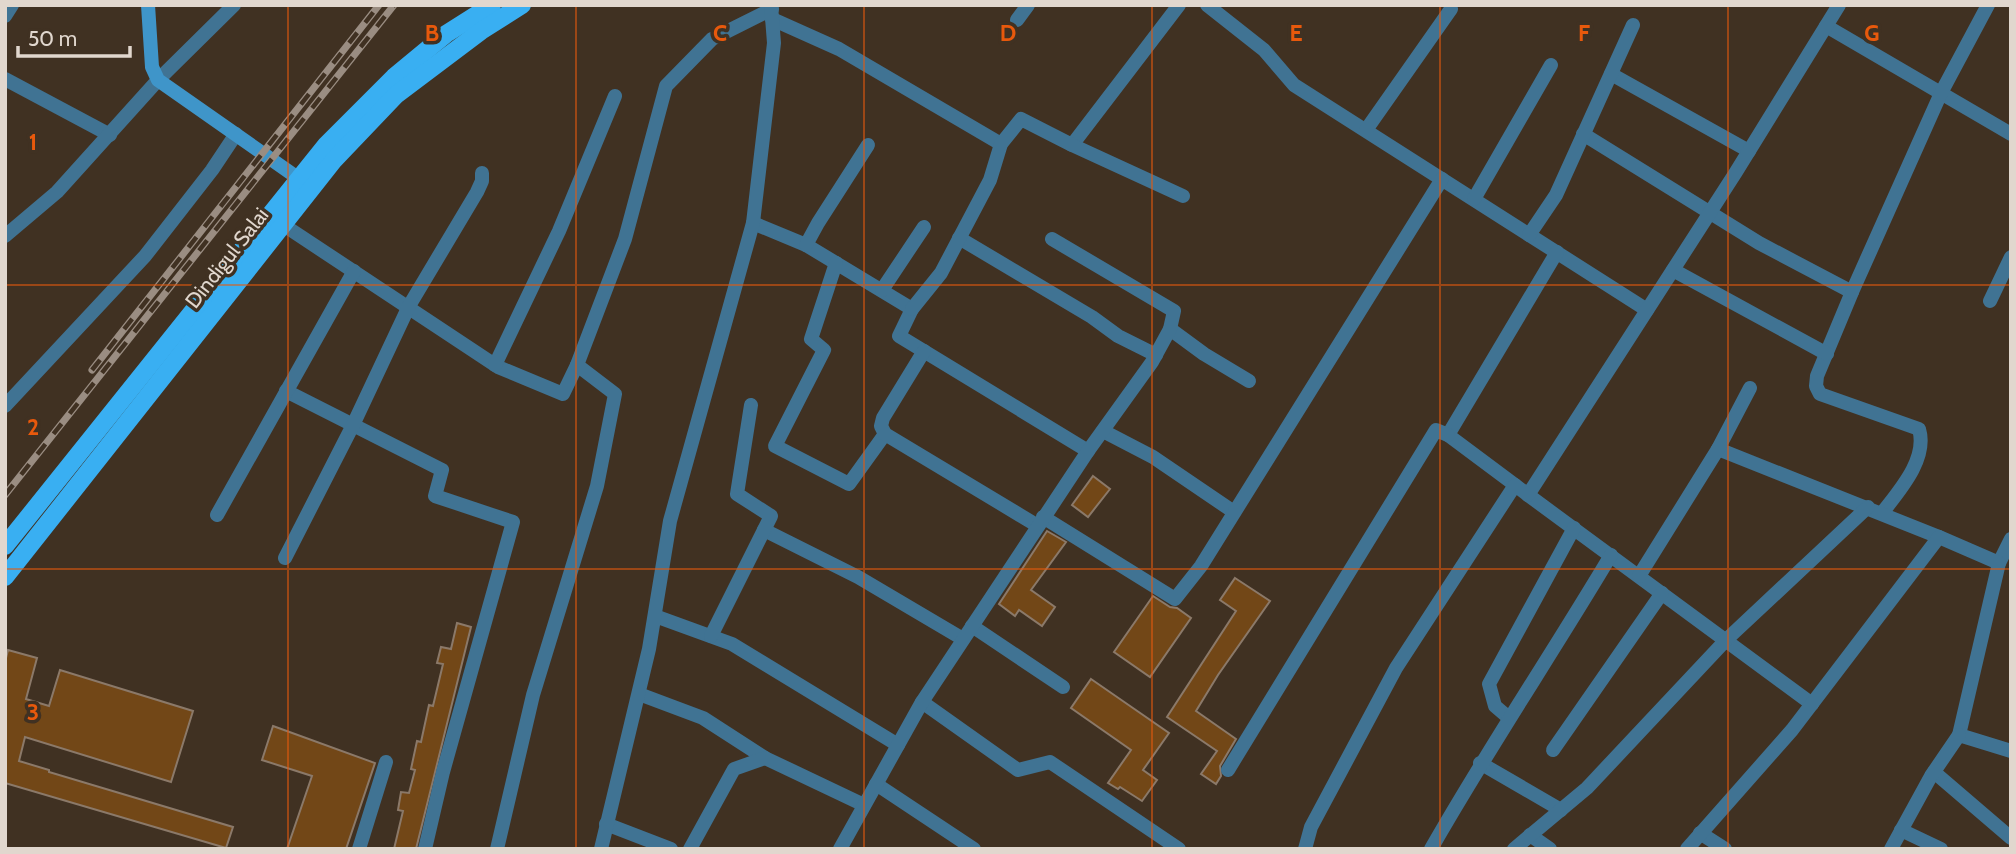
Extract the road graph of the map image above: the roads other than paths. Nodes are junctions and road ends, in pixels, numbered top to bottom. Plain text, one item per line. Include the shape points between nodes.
1 (12, 5) edge
2 (148, 5) edge
3 (234, 5) edge
4 (492, 5) edge
5 (522, 5) edge
6 (1028, 5) edge
7 (1179, 5) edge
8 (1208, 5) edge
9 (1839, 5) edge
10 (1988, 5) edge
11 (1451, 9) dead end
12 (772, 11) edge
13 (5, 16) edge
14 (1017, 20) dead end
15 (1633, 25) dead end
16 (1826, 26) junction
17 (1551, 65) dead end
18 (1611, 74) junction
19 (5, 79) edge
20 (158, 80) junction
21 (1941, 93) junction
22 (615, 96) dead end
23 (1366, 130) junction
24 (236, 134) junction
25 (1583, 134) junction
26 (2011, 134) edge
27 (110, 135) junction
28 (1001, 144) junction
29 (868, 145) dead end
30 (1072, 145) junction
31 (1749, 151) junction
32 (482, 173) dead end
33 (1442, 179) junction
34 (306, 183) junction
35 (1183, 196) dead end
36 (1474, 200) junction
37 (1710, 212) junction
38 (753, 223) junction
39 (282, 224) junction
40 (924, 227) dead end
41 (1530, 235) junction
42 (5, 236) edge
43 (958, 238) junction
44 (1052, 239) dead end
45 (806, 245) junction
46 (1557, 252) junction
47 (2011, 257) edge
48 (836, 263) junction
49 (1673, 270) junction
50 (354, 271) junction
51 (882, 290) junction
52 (1852, 292) junction
53 (1990, 301) dead end
54 (409, 306) junction
55 (912, 309) junction
56 (1647, 310) junction
57 (1170, 328) junction
58 (924, 351) junction
59 (1827, 354) junction
60 (1156, 355) junction
61 (495, 365) junction
62 (577, 365) junction
63 (1249, 381) dead end
64 (1751, 388) dead end
65 (286, 391) junction
66 (751, 405) dead end
67 (5, 407) edge
68 (353, 425) junction
69 (1103, 431) junction
70 (885, 434) junction
71 (1448, 435) junction
72 (1718, 449) junction
73 (1088, 451) junction
74 (1515, 485) junction
75 (1528, 495) junction
76 (1875, 510) junction
77 (1234, 512) junction
78 (217, 515) dead end
79 (1041, 522) junction
80 (1574, 528) junction
81 (764, 530) junction
82 (1939, 537) junction
83 (2011, 539) edge
84 (5, 546) edge
85 (1611, 555) junction
86 (285, 558) dead end
87 (1999, 563) junction
88 (1639, 576) junction
89 (5, 577) edge
90 (1662, 593) junction
91 (654, 616) junction
92 (972, 626) junction
93 (711, 636) junction
94 (963, 639) junction
95 (1726, 640) junction
96 (1063, 687) dead end
97 (639, 694) junction
98 (922, 702) junction
99 (1812, 704) junction
100 (1509, 718) junction
101 (1959, 735) junction
102 (898, 745) junction
103 (1553, 750) dead end
104 (2011, 751) edge
105 (765, 758) junction
106 (386, 762) dead end
107 (1480, 763) junction
108 (1228, 770) dead end
109 (1934, 772) junction
110 (876, 784) junction
111 (864, 805) junction
112 (1561, 810) junction
113 (606, 824) junction
114 (1901, 830) junction
115 (1700, 833) junction
116 (1530, 835) junction
117 (2011, 838) edge
118 (1173, 847) edge
119 (359, 849) edge
120 (425, 849) edge
121 (497, 849) edge
122 (601, 849) edge
123 (671, 849) edge
124 (690, 849) edge
125 (839, 849) edge
126 (974, 849) edge
127 (1305, 849) edge
128 (1431, 849) edge
129 (1514, 849) edge
130 (1550, 849) edge
131 (1687, 849) edge
132 (1725, 849) edge
133 (1891, 849) edge
134 (1941, 849) edge

1 - 13 street
2 - 20 main road via 152,67
3 - 20 street
4 - 34 main road, Dindigul Salai via 446,34 394,77 326,145
5 - 34 main road, Dindigul Salai via 396,95
6 - 14 street
7 - 30 street
8 - 23 street via 1264,50 1294,85
9 - 16 street
10 - 21 street
11 - 23 street
12 - 28 street
12 - 38 street via 774,43
12 - 62 street via 712,39 666,86 625,239
15 - 18 street
16 - 21 street
16 - 31 street
17 - 36 street
18 - 25 street
18 - 31 street
19 - 27 street
20 - 24 main road
20 - 27 street
21 - 26 street
21 - 52 street
22 - 61 street via 559,231
23 - 33 street
24 - 34 main road
24 - 67 street via 145,256
25 - 37 street
25 - 41 street via 1556,195
27 - 42 street via 57,192
28 - 30 street via 1021,119
28 - 43 street via 990,180
29 - 45 street
30 - 35 street
31 - 37 street
32 - 54 street via 478,191
33 - 36 street
33 - 77 street
34 - 39 main road, Dindigul Salai
34 - 84 main road, Dindigul Salai
36 - 41 street
37 - 49 street
37 - 52 street
38 - 45 street
38 - 91 street via 670,521
39 - 50 street
39 - 89 main road, Dindigul Salai
40 - 51 street
41 - 46 street
43 - 55 street via 941,272
43 - 60 street
44 - 57 street via 1174,311
45 - 48 street
46 - 56 street
46 - 71 street
47 - 53 street
48 - 51 street
48 - 70 street via 811,339 824,350 775,446 849,484
49 - 56 street
49 - 59 street
50 - 54 street
50 - 65 street
51 - 55 street
52 - 59 street
54 - 61 street
54 - 68 street
55 - 58 street via 899,336
56 - 75 street
57 - 60 street
57 - 63 street
58 - 70 street via 883,418
58 - 73 street
59 - 76 street via 1817,376 1820,394 1919,429 1922,440 1917,459 1902,486
60 - 69 street
61 - 62 street via 563,394
62 - 121 street via 615,394 597,486 533,695
64 - 72 street
65 - 68 street
65 - 78 street
66 - 81 street via 737,494 771,516
68 - 86 street
68 - 120 street via 442,470 435,496 513,522
69 - 73 street
69 - 77 street via 1153,457
70 - 79 street
71 - 74 street
71 - 108 street via 1436,430
72 - 76 street
72 - 88 street
73 - 79 street
74 - 75 street
74 - 127 street via 1396,668 1311,827
75 - 80 street
76 - 82 street
76 - 95 street
77 - 79 street via 1175,599
79 - 92 street
80 - 85 street
80 - 100 street via 1489,684 1495,706
81 - 93 street
81 - 94 street via 858,577
82 - 87 street
82 - 99 street
83 - 87 street
85 - 88 street
85 - 100 street
87 - 101 street
88 - 90 street
90 - 95 street
90 - 103 street
91 - 93 street
91 - 97 street
92 - 94 street
92 - 96 street
93 - 102 street via 732,643
94 - 98 street
95 - 99 street
95 - 112 street
97 - 105 street via 703,718
97 - 113 street
98 - 102 street
98 - 118 street via 1018,770 1051,762
99 - 115 street
100 - 107 street
101 - 104 street
101 - 109 street
102 - 110 street
105 - 111 street
105 - 124 street via 734,769
106 - 119 street
107 - 112 street
107 - 128 street
109 - 114 street
109 - 117 street
110 - 111 street
110 - 126 street
111 - 125 street
112 - 116 street
113 - 122 street
113 - 123 street
114 - 133 street
114 - 134 street
115 - 131 street
115 - 132 street
116 - 129 street
116 - 130 street

